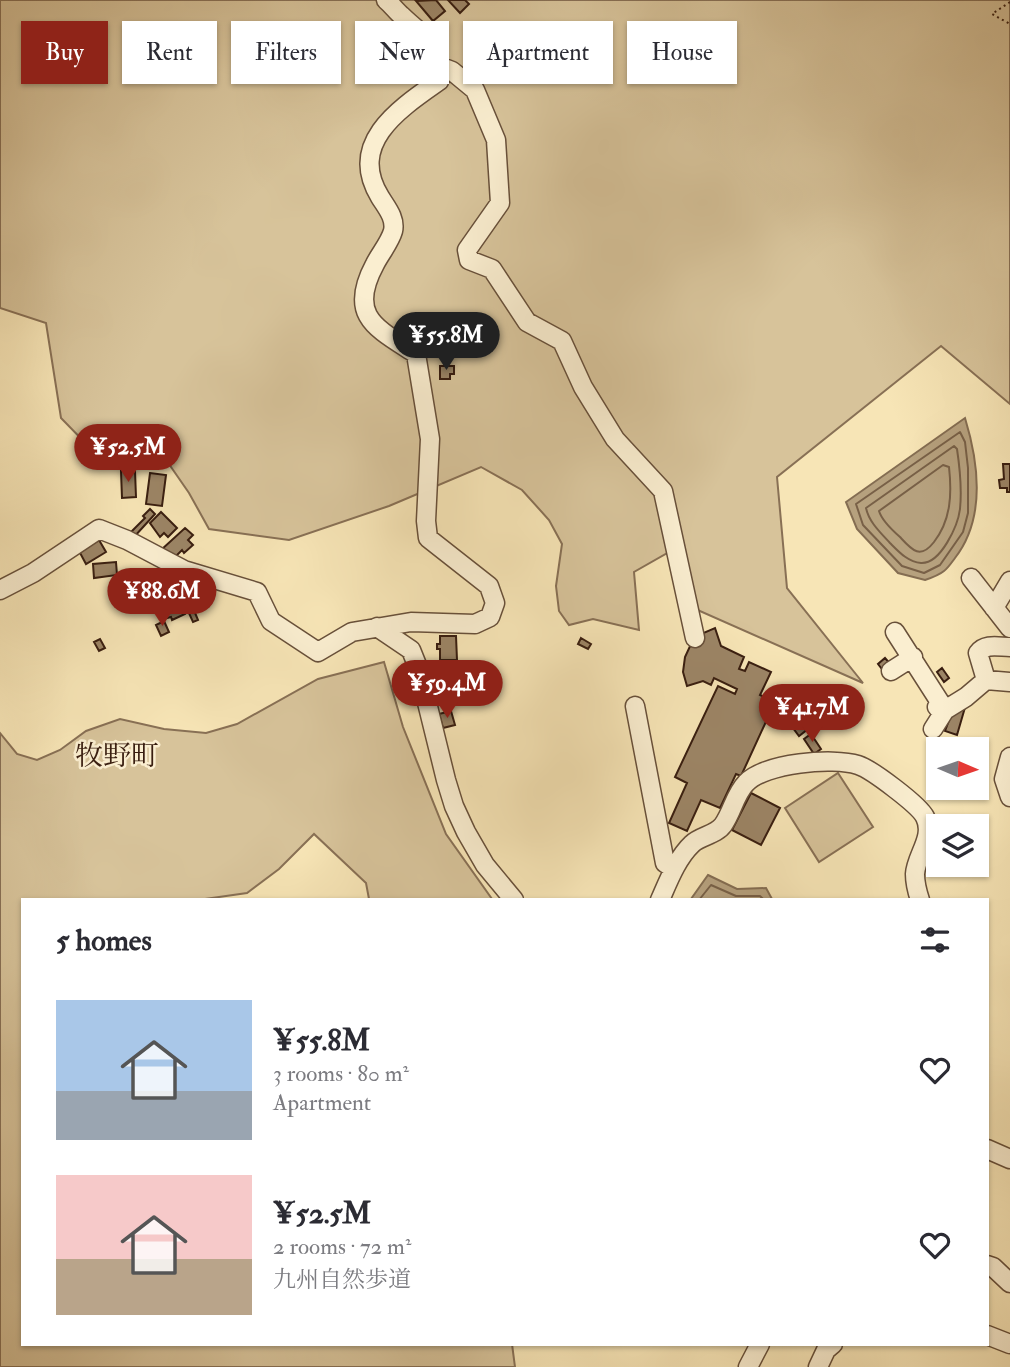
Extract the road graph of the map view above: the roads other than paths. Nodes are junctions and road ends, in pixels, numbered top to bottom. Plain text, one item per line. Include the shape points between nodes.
1 (386, 0) edge
2 (409, 21) edge
3 (449, 70) edge
4 (435, 84) edge
5 (971, 578) dead end
6 (1010, 581) edge
7 (0, 590) edge
8 (994, 608) junction
9 (377, 627) junction
10 (1010, 628) edge
11 (895, 632) dead end
12 (695, 638) dead end
13 (1010, 647) edge
14 (913, 657) junction
15 (891, 671) dead end
16 (986, 680) junction
17 (1010, 682) edge
18 (635, 706) dead end
19 (939, 708) junction
20 (933, 729) dead end
21 (1010, 757) edge
22 (1010, 797) edge
23 (674, 869) junction
24 (512, 898) edge
25 (661, 898) edge
26 (919, 898) edge
27 (989, 1150) edge
28 (1010, 1159) edge
29 (989, 1266) edge
30 (1010, 1283) edge
31 (989, 1336) edge
32 (1010, 1344) edge
33 (759, 1346) edge
34 (831, 1346) edge
35 (748, 1367) edge
36 (818, 1367) edge

1 - 2 street
3 - 12 street via 475,90 496,140 500,203 467,250 469,260 492,269 527,322 562,341 615,439 663,491
4 - 9 street via 393,115 373,143 369,173 393,218 393,231 364,286 363,299 367,315 381,331 416,354 430,439 428,538 489,586 495,603 490,617 475,624 411,622
5 - 8 street
6 - 8 street
7 - 9 street via 99,529 184,570 257,592 271,621 318,652 352,632
8 - 10 street
9 - 24 street via 411,650 454,806 485,865
11 - 14 street
13 - 16 street via 980,649
14 - 15 street
14 - 19 street
16 - 17 street
16 - 19 street via 967,697
18 - 23 street via 665,863
19 - 20 street
21 - 22 street via 1004,779
23 - 25 street
23 - 26 street via 692,844 722,828 746,782 781,765 833,762 860,766 913,803 925,818 927,838 915,871
27 - 28 street
29 - 30 street
31 - 32 street
33 - 35 street
34 - 36 street

